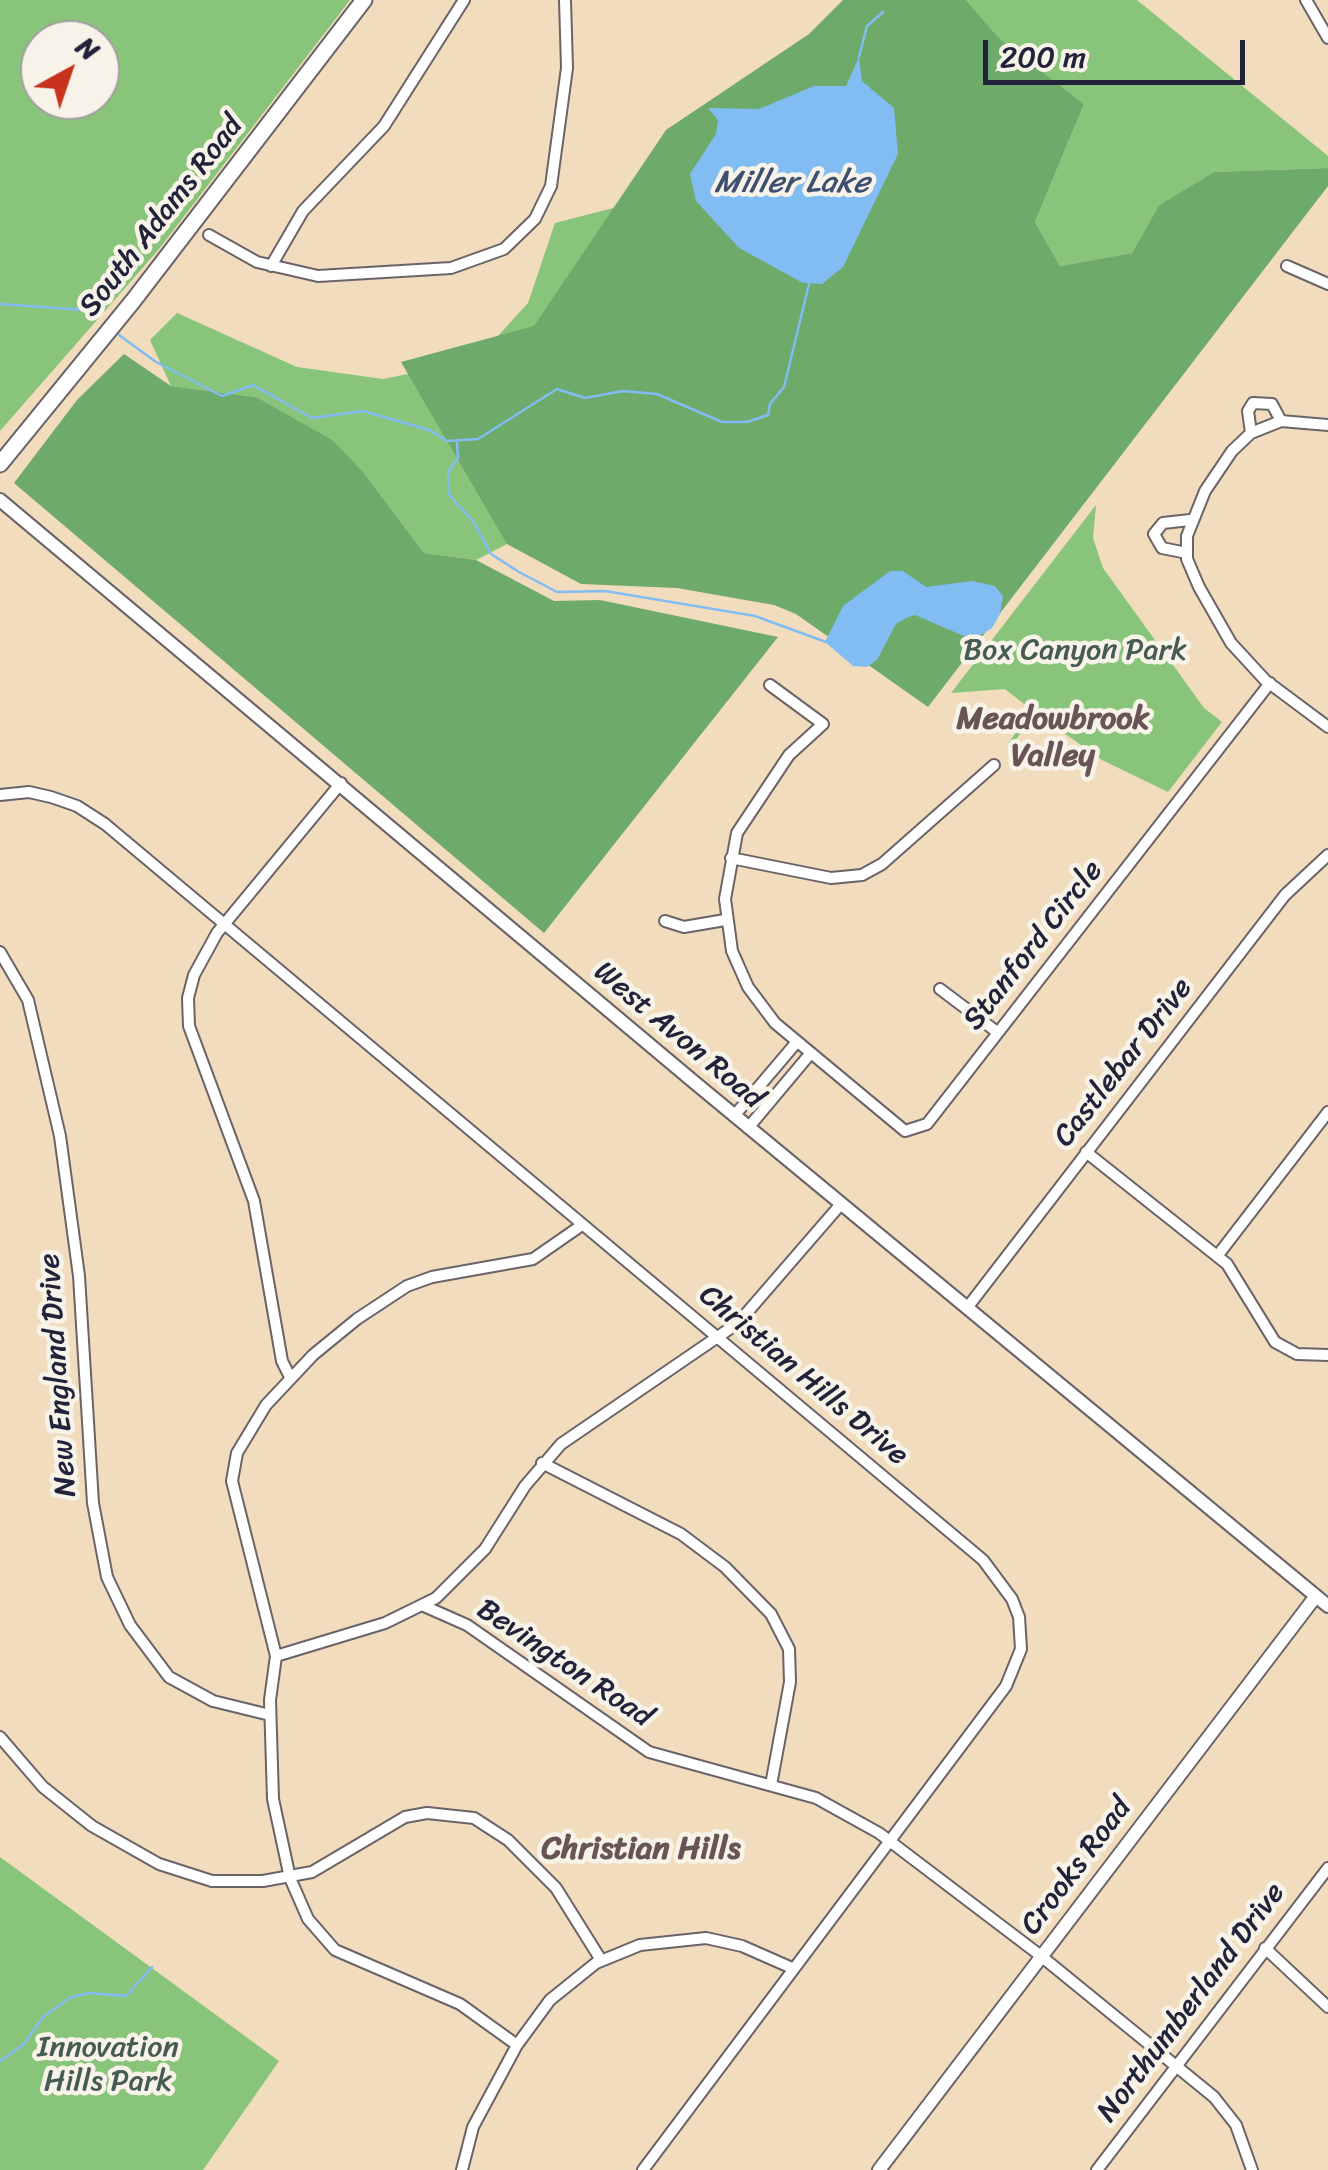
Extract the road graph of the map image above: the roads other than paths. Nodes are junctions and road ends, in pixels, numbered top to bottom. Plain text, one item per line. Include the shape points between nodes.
1 (364, 0) edge
2 (464, 0) edge
3 (565, 0) edge
4 (1306, 0) edge
5 (1328, 38) edge
6 (209, 235) dead end
7 (271, 266) junction
8 (1287, 266) dead end
9 (1328, 284) edge
10 (1281, 422) junction
11 (1328, 425) edge
12 (1252, 433) junction
13 (0, 464) edge
14 (0, 500) edge
15 (1190, 520) junction
16 (1187, 553) junction
17 (1270, 683) junction
18 (770, 685) dead end
19 (1328, 727) edge
20 (994, 766) dead end
21 (341, 783) junction
22 (0, 795) edge
23 (1328, 856) edge
24 (731, 858) junction
25 (665, 920) dead end
26 (725, 920) junction
27 (225, 923) junction
28 (0, 952) edge
29 (940, 989) dead end
30 (997, 1032) junction
31 (796, 1043) junction
32 (810, 1054) junction
33 (1328, 1112) edge
34 (734, 1116) junction
35 (748, 1128) junction
36 (1086, 1152) junction
37 (841, 1204) junction
38 (582, 1225) junction
39 (1218, 1255) junction
40 (966, 1308) junction
41 (720, 1338) junction
42 (1328, 1356) edge
43 (290, 1377) junction
44 (542, 1463) junction
45 (1316, 1596) junction
46 (424, 1606) junction
47 (1328, 1606) edge
48 (276, 1656) junction
49 (270, 1715) junction
50 (0, 1736) edge
51 (771, 1785) junction
52 (891, 1842) junction
53 (1328, 1868) edge
54 (290, 1878) junction
55 (1265, 1948) junction
56 (1041, 1956) junction
57 (601, 1960) junction
58 (792, 1968) junction
59 (1328, 2007) edge
60 (517, 2045) junction
61 (1175, 2065) junction
62 (462, 2170) edge
63 (642, 2170) edge
64 (878, 2170) edge
65 (1097, 2170) edge
66 (1252, 2170) edge

1 - 13 main road, South Adams Road
2 - 7 street via 384,126 303,210
3 - 7 street via 569,34 556,166 543,206 516,240 487,258 451,268 318,276
4 - 5 street
6 - 7 street
8 - 9 street
10 - 11 street
10 - 12 street
10 - 12 street via 1272,404 1253,402
12 - 15 street via 1232,451
14 - 21 street, West Avon Road
15 - 16 street
15 - 16 street via 1164,522 1154,534 1162,548
16 - 17 street via 1198,588 1231,643
17 - 19 street
17 - 30 street, Stanford Circle
18 - 24 street, Stanford Circle via 824,724 804,738 746,816
20 - 24 street via 862,875 812,876
21 - 27 street
21 - 34 street, West Avon Road
22 - 27 street, Christian Hills Drive via 29,792 77,806
23 - 36 street, Castlebar Drive via 1285,895
24 - 26 street, Stanford Circle
25 - 26 street via 684,927
26 - 31 street, Stanford Circle via 748,987
27 - 38 street, Christian Hills Drive
27 - 43 street via 194,976 189,1026 254,1202
28 - 49 street, New England Drive via 28,1000 60,1136 78,1276 93,1503 107,1577 130,1625 169,1677 213,1701
29 - 30 street
30 - 32 street, Stanford Circle via 927,1124 914,1130 896,1124
31 - 32 street, Stanford Circle
31 - 34 street
32 - 35 street
33 - 39 street
34 - 35 street, West Avon Road
35 - 37 street, West Avon Road
36 - 39 street
36 - 40 street, Castlebar Drive
37 - 40 street, West Avon Road
37 - 41 street
38 - 41 street, Christian Hills Drive
38 - 43 street via 533,1258 407,1286
39 - 42 street via 1275,1342 1297,1354
40 - 45 street, West Avon Road
41 - 44 street via 584,1424
41 - 52 street, Christian Hills Drive via 984,1560 1019,1617 1021,1650 1012,1676
43 - 48 street via 237,1452 232,1491
44 - 46 street via 486,1549
44 - 51 street via 681,1534 771,1614 789,1649 790,1682
45 - 47 street, West Avon Road
45 - 56 street, Crooks Road
46 - 48 street
46 - 51 street, Bevington Road via 467,1624 650,1752
48 - 49 street
49 - 54 street via 273,1799
50 - 54 street via 66,1807 142,1855 212,1881
51 - 52 street, Bevington Road via 833,1805
52 - 56 street, Bevington Road
52 - 58 street, Christian Hills Drive
53 - 55 street, Northumberland Drive
54 - 57 street via 337,1860 405,1818 474,1818 508,1840 556,1888
54 - 60 street via 308,1919 336,1950 460,2004
55 - 59 street
55 - 61 street, Northumberland Drive
56 - 61 street, Bevington Road
56 - 64 street, Crooks Road
57 - 58 street via 640,1945 706,1938
57 - 60 street via 550,2000
58 - 63 street, Christian Hills Drive
60 - 62 street via 473,2127
61 - 65 street, Northumberland Drive
61 - 66 street, Bevington Road via 1236,2124

